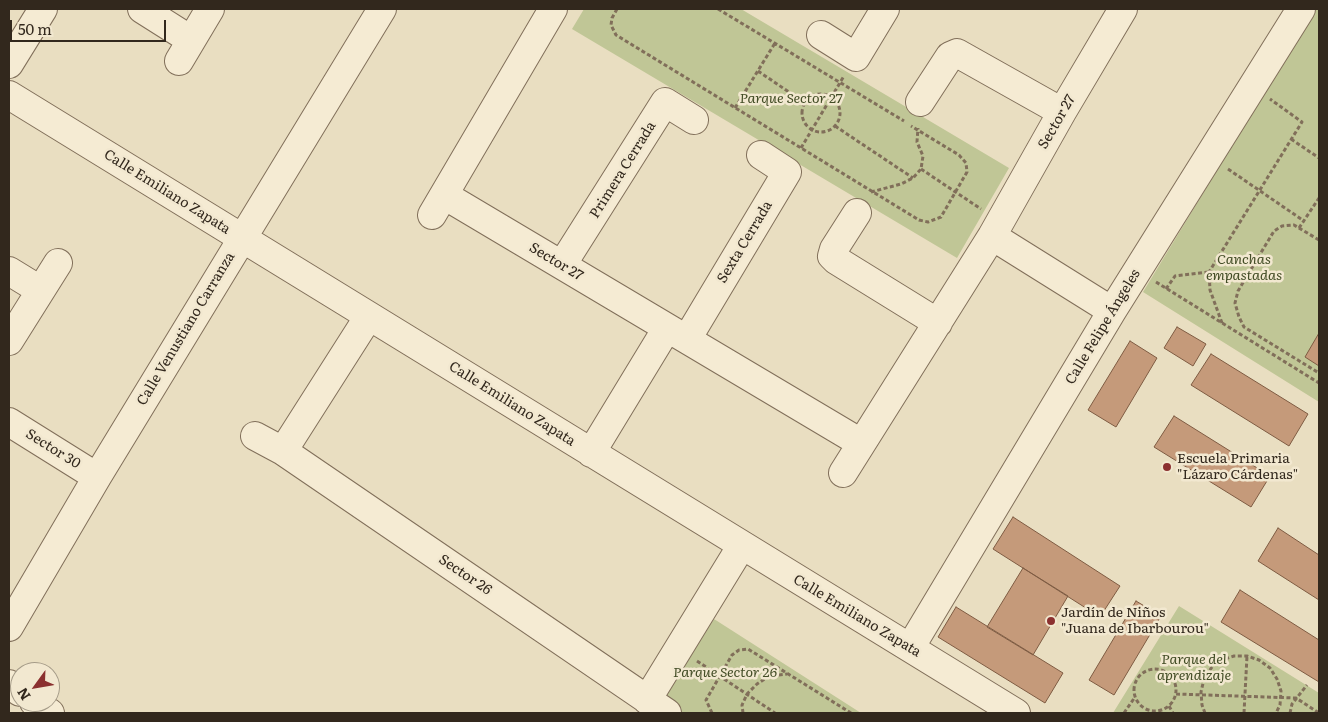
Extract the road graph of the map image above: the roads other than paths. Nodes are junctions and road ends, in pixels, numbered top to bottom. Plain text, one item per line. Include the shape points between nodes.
1 (43, 9) edge
2 (142, 9) edge
3 (210, 9) edge
4 (382, 9) edge
5 (553, 9) edge
6 (885, 9) edge
7 (1123, 9) edge
8 (1301, 9) edge
9 (821, 35) dead end
10 (9, 64) edge
11 (9, 95) edge
12 (920, 102) road end
13 (1062, 112) junction
14 (694, 120) dead end
15 (761, 155) dead end
16 (864, 202) road end
17 (996, 229) junction
18 (241, 238) junction
19 (58, 263) dead end
20 (562, 266) junction
21 (9, 271) edge
22 (40, 290) junction
23 (1112, 311) junction
24 (369, 316) junction
25 (938, 324) junction
26 (677, 334) junction
27 (9, 341) edge
28 (9, 422) edge
29 (255, 436) dead end
30 (861, 443) junction
31 (283, 451) junction
32 (591, 453) junction
33 (843, 473) dead end
34 (97, 477) junction
35 (742, 545) junction
36 (9, 627) edge
37 (910, 648) junction
38 (657, 706) edge
39 (1016, 713) edge

1 - 10 street
2 - 3 street via 185,50
4 - 18 street, Calle Venustiano Carranza
5 - 20 street, Sector 27 via 438,205
6 - 9 street via 856,57
7 - 13 street, Sector 27
8 - 23 street, Calle Felipe Ángeles
11 - 18 street, Calle Emiliano Zapata
12 - 13 street via 950,56 957,53
13 - 17 street, Sector 27
14 - 20 street, Primera Cerrada via 665,102
15 - 26 street, Sexta Cerrada via 787,172
16 - 25 street via 832,256
17 - 23 street
17 - 25 street, Sector 27
18 - 24 street, Calle Emiliano Zapata
18 - 34 street, Calle Venustiano Carranza
19 - 22 street
20 - 26 street, Sector 27
21 - 22 street
22 - 27 street
23 - 37 street, Calle Felipe Ángeles
24 - 31 street
24 - 32 street, Calle Emiliano Zapata
25 - 30 street, Sector 27
26 - 30 street, Sector 27
26 - 32 street
28 - 34 street, Sector 30
29 - 31 street, Sector 26
30 - 33 street, Sector 27
31 - 38 street, Sector 26
32 - 35 street, Calle Emiliano Zapata
34 - 36 street, Calle Venustiano Carranza
35 - 37 street, Calle Emiliano Zapata
35 - 38 street, Sector 26 via 678,649
37 - 39 street, Calle Emiliano Zapata

